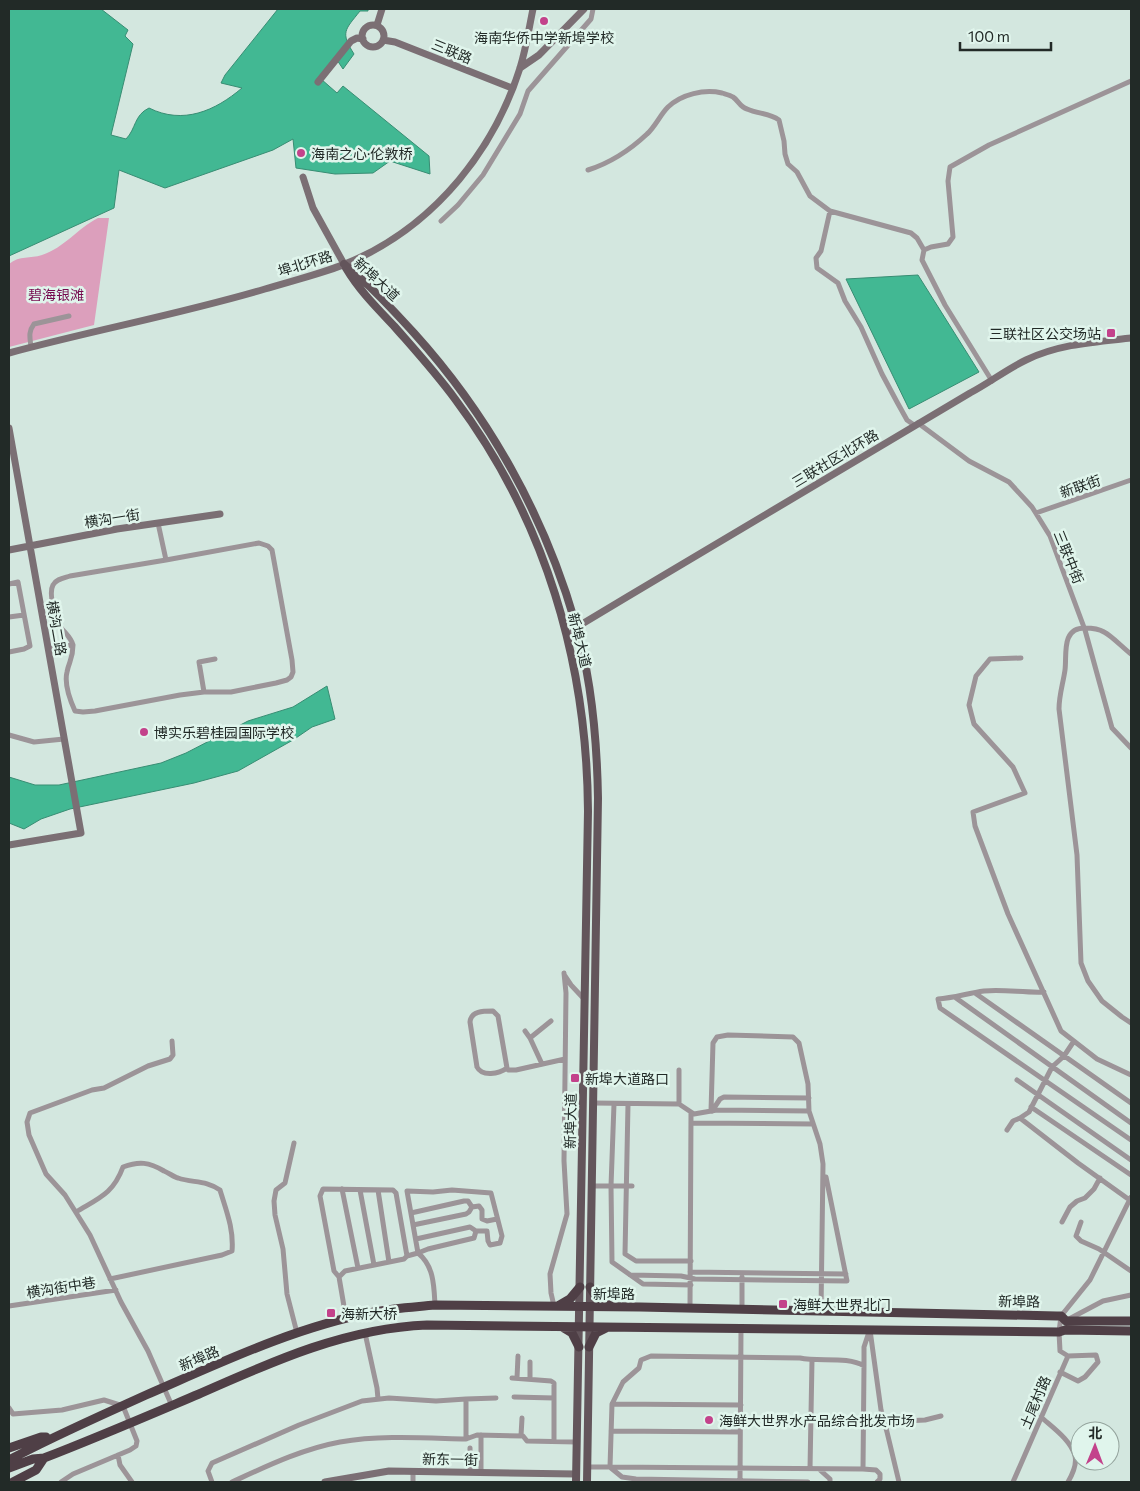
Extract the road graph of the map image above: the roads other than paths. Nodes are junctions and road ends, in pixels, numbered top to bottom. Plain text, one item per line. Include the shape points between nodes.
1 (382, 9) edge
2 (532, 9) edge
3 (584, 9) edge
4 (593, 9) edge
5 (377, 26) junction
6 (363, 38) junction
7 (383, 40) junction
8 (457, 47) dead end
9 (450, 63) junction
10 (520, 68) junction
11 (1131, 81) edge
12 (318, 82) dead end
13 (512, 88) junction
14 (588, 170) dead end
15 (303, 177) dead end
16 (830, 211) junction
17 (441, 221) dead end
18 (924, 250) junction
19 (344, 264) junction
20 (69, 316) dead end
21 (1131, 338) edge
22 (31, 347) junction
23 (9, 353) edge
24 (992, 381) junction
25 (916, 424) junction
26 (9, 428) edge
27 (1131, 480) edge
28 (1036, 513) junction
29 (220, 514) dead end
30 (158, 524) junction
31 (30, 546) junction
32 (9, 550) edge
33 (166, 560) junction
34 (9, 584) edge
35 (24, 614) junction
36 (9, 617) edge
37 (576, 628) junction
38 (1084, 628) junction
39 (568, 637) junction
40 (74, 645) junction
41 (48, 649) junction
42 (9, 652) edge
43 (1131, 654) edge
44 (1021, 658) dead end
45 (215, 659) dead end
46 (204, 692) junction
47 (9, 735) edge
48 (64, 739) junction
49 (1131, 748) edge
50 (9, 845) edge
51 (1044, 992) junction
52 (975, 993) junction
53 (956, 998) junction
54 (585, 1000) junction
55 (551, 1021) dead end
56 (1131, 1023) edge
57 (525, 1031) dead end
58 (530, 1038) junction
59 (172, 1041) dead end
60 (1074, 1041) junction
61 (1064, 1056) junction
62 (565, 1059) junction
63 (542, 1064) junction
64 (1052, 1067) junction
65 (507, 1068) junction
66 (679, 1070) dead end
67 (1131, 1075) edge
68 (1017, 1080) dead end
69 (1045, 1080) junction
70 (1038, 1095) junction
71 (808, 1098) junction
72 (593, 1103) junction
73 (1131, 1103) edge
74 (614, 1104) junction
75 (628, 1104) junction
76 (679, 1104) junction
77 (1031, 1106) junction
78 (809, 1110) junction
79 (711, 1111) junction
80 (692, 1113) junction
81 (1020, 1118) junction
82 (1131, 1122) edge
83 (692, 1123) junction
84 (813, 1124) junction
85 (1007, 1130) dead end
86 (1131, 1140) edge
87 (294, 1143) dead end
88 (1131, 1160) edge
89 (823, 1164) junction
90 (1131, 1175) edge
91 (1100, 1178) junction
92 (592, 1186) junction
93 (611, 1186) junction
94 (626, 1186) junction
95 (632, 1186) dead end
96 (342, 1189) junction
97 (360, 1190) junction
98 (378, 1190) junction
99 (1131, 1199) edge
100 (472, 1207) junction
101 (76, 1212) junction
102 (411, 1213) junction
103 (497, 1219) junction
104 (1062, 1222) dead end
105 (1081, 1222) dead end
106 (413, 1225) junction
107 (476, 1231) junction
108 (416, 1239) junction
109 (1104, 1252) junction
110 (418, 1253) junction
111 (407, 1256) junction
112 (690, 1261) junction
113 (388, 1262) junction
114 (374, 1265) junction
115 (358, 1268) junction
116 (1131, 1271) edge
117 (822, 1273) junction
118 (846, 1274) junction
119 (630, 1275) junction
120 (690, 1275) junction
121 (742, 1275) junction
122 (339, 1277) junction
123 (110, 1279) junction
124 (822, 1280) junction
125 (691, 1286) junction
126 (580, 1287) junction
127 (590, 1287) junction
128 (116, 1290) junction
129 (1131, 1295) edge
130 (435, 1305) junction
131 (9, 1306) edge
132 (554, 1307) junction
133 (579, 1307) junction
134 (590, 1307) junction
135 (614, 1307) junction
136 (690, 1308) junction
137 (742, 1309) junction
138 (821, 1311) junction
139 (346, 1318) junction
140 (1064, 1318) junction
141 (1131, 1321) edge
142 (557, 1326) junction
143 (578, 1326) junction
144 (590, 1326) junction
145 (612, 1327) junction
146 (741, 1329) junction
147 (870, 1330) junction
148 (1131, 1331) edge
149 (1058, 1332) junction
150 (297, 1333) junction
151 (365, 1333) junction
152 (578, 1347) junction
153 (589, 1347) junction
154 (518, 1356) dead end
155 (1068, 1356) junction
156 (741, 1358) junction
157 (812, 1360) junction
158 (530, 1362) dead end
159 (864, 1366) junction
160 (1060, 1372) junction
161 (530, 1379) junction
162 (163, 1388) junction
163 (514, 1397) dead end
164 (496, 1398) dead end
165 (554, 1398) junction
166 (378, 1399) junction
167 (466, 1399) junction
168 (612, 1404) junction
169 (741, 1405) junction
170 (123, 1406) junction
171 (172, 1406) junction
172 (9, 1408) edge
173 (940, 1416) dead end
174 (1041, 1417) junction
175 (522, 1418) dead end
176 (884, 1422) junction
177 (128, 1423) junction
178 (611, 1431) junction
179 (740, 1432) junction
180 (481, 1435) junction
181 (521, 1436) junction
182 (51, 1437) junction
183 (466, 1439) junction
184 (554, 1441) junction
185 (577, 1442) junction
186 (9, 1448) edge
187 (470, 1448) dead end
188 (118, 1455) junction
189 (44, 1458) junction
190 (9, 1460) edge
191 (588, 1467) junction
192 (610, 1467) junction
193 (9, 1468) edge
194 (740, 1468) junction
195 (810, 1469) junction
196 (819, 1469) junction
197 (863, 1469) junction
198 (413, 1471) junction
199 (470, 1472) junction
200 (481, 1472) junction
201 (576, 1474) junction
202 (740, 1480) junction
203 (13, 1482) edge
204 (61, 1482) edge
205 (132, 1482) edge
206 (212, 1482) edge
207 (232, 1482) edge
208 (325, 1482) edge
209 (413, 1482) edge
210 (576, 1482) edge
211 (587, 1482) edge
212 (808, 1482) edge
213 (830, 1482) edge
214 (877, 1482) edge
215 (899, 1482) edge
216 (1013, 1482) edge
217 (1068, 1482) edge

1 - 5 street
2 - 10 street, 埠北环路
3 - 10 street via 539,55
4 - 17 street via 591,19 528,91 520,114 483,175
5 - 6 street via 365,29
5 - 7 street via 383,31
6 - 7 street, 三联路 via 372,47
6 - 12 street via 351,41
7 - 9 street, 三联路
8 - 9 street
9 - 13 street, 三联路
10 - 13 street, 埠北环路
11 - 18 street via 989,145 950,167 948,181 953,236 948,244
13 - 19 street, 埠北环路 via 479,155 442,200 403,232
14 - 16 street via 604,165 632,147 648,134 669,107 682,98 695,93 721,93 734,97 746,109 779,120 788,164 810,196
15 - 19 street via 313,208
16 - 18 street via 911,233
16 - 25 street, 三联中街 via 821,251 816,258 817,268 838,283 897,402 907,420
18 - 24 street via 922,260 944,305
19 - 22 street, 埠北环路 via 213,303
19 - 37 main road, 新埠大道 via 438,360 494,439 533,510 559,573
19 - 39 main road, 新埠大道 via 356,285 444,384 485,444 532,533
20 - 22 street via 34,324 29,336
21 - 24 street, 三联社区北环路 via 1056,349 1024,361
22 - 23 street, 埠北环路
24 - 25 street, 三联社区北环路
25 - 28 street, 三联中街 via 968,461 1009,482
25 - 37 street, 三联社区北环路
26 - 31 street, 横沟二路
27 - 28 street, 新联街
28 - 38 street, 三联中街 via 1050,536
29 - 30 street, 横沟一街
30 - 31 street, 横沟一街
30 - 33 street
31 - 32 street, 横沟一街
31 - 41 street, 横沟二路
33 - 40 street via 57,580 52,592 54,611
33 - 46 street via 259,543 268,546 274,555 292,660 291,677 231,692
34 - 35 street via 18,582
35 - 36 street
35 - 42 street via 30,646
37 - 39 street, 三联社区北环路
37 - 72 main road, 新埠大道 via 591,699 598,763
38 - 43 street via 1104,632
38 - 49 street, 三联中街 via 1112,728
38 - 56 street via 1070,633 1066,642 1065,670 1059,696 1077,855 1081,964 1102,1001
39 - 54 main road, 新埠大道 via 587,753
40 - 41 street
40 - 46 street via 67,678 75,711 106,710
41 - 48 street, 横沟二路
44 - 51 street via 990,659 976,676 970,705 974,724 1013,767 1025,794 972,812 1008,914
45 - 46 street via 199,662
47 - 48 street via 34,742
48 - 50 street, 横沟二路 via 81,833
51 - 52 street
51 - 60 street via 1061,1031
52 - 53 street
52 - 61 street
53 - 64 street
53 - 69 street via 938,999 940,1008
54 - 62 street via 564,973
54 - 126 main road, 新埠大道
55 - 58 street
57 - 58 street
58 - 63 street
59 - 101 street via 173,1055 170,1058 104,1088 30,1113 27,1122 29,1135 46,1174
60 - 61 street
60 - 67 street via 1096,1059
61 - 64 street
61 - 73 street
62 - 63 street
62 - 132 street via 567,1214 550,1274
63 - 65 street via 516,1070
64 - 69 street
64 - 82 street
65 - 65 street via 498,1016 493,1011 475,1013 470,1022 479,1071 483,1074
66 - 76 street
68 - 70 street
69 - 70 street
69 - 86 street
70 - 77 street
70 - 88 street
71 - 78 street
71 - 79 street via 724,1097
71 - 79 street via 799,1043 793,1037 717,1036 713,1043
72 - 74 street
72 - 92 main road, 新埠大道
74 - 75 street
74 - 93 street
75 - 76 street
75 - 94 street
76 - 80 street
77 - 81 street
77 - 90 street
78 - 79 street
78 - 84 street
79 - 80 street
80 - 83 street
81 - 85 street via 1013,1121
81 - 91 street
83 - 84 street
83 - 112 street
84 - 89 street
87 - 150 street via 285,1183 276,1190 274,1201 287,1294
89 - 117 street
89 - 118 street
91 - 99 street
91 - 104 street via 1085,1198 1070,1207
92 - 93 street
92 - 127 main road, 新埠大道
93 - 94 street
93 - 119 street via 612,1262
94 - 95 street
94 - 112 street via 626,1254 636,1261
96 - 97 street
96 - 115 street
96 - 122 street via 324,1189 320,1196 334,1271
97 - 98 street
97 - 114 street
98 - 111 street via 396,1193
98 - 113 street
99 - 109 street
100 - 102 street via 464,1200
100 - 103 street via 480,1208 484,1220
100 - 106 street via 466,1214
101 - 123 street
101 - 123 street via 106,1194 119,1179 123,1168 134,1163 147,1163 178,1178 200,1181 220,1190 230,1223 232,1251
102 - 103 street via 407,1191 452,1190 490,1193
102 - 106 street
103 - 107 street via 502,1236 497,1245 488,1244 486,1230
105 - 109 street via 1076,1236
106 - 108 street
107 - 108 street via 470,1227
107 - 110 street via 474,1238
108 - 110 street
109 - 116 street
109 - 140 street via 1090,1280
110 - 111 street
110 - 130 street via 430,1267
111 - 113 street
112 - 120 street
113 - 114 street
114 - 115 street
115 - 122 street via 345,1271
117 - 118 street
117 - 121 street
117 - 124 street
118 - 124 street via 847,1280
119 - 120 street
119 - 125 street via 646,1285
120 - 121 street
120 - 125 street
121 - 124 street
121 - 137 street
122 - 139 street
123 - 128 street
124 - 138 street
125 - 136 street
126 - 132 highway via 570,1300
126 - 133 main road, 新埠大道
127 - 134 main road, 新埠大道
127 - 135 highway via 598,1300
128 - 131 street, 横沟街中巷
128 - 162 street
129 - 140 street via 1103,1301
130 - 132 highway, 新埠路
130 - 139 highway, 新埠路 via 404,1307
132 - 133 highway, 新埠路
133 - 134 highway, 新埠路
133 - 143 main road, 新埠大道
134 - 135 highway, 新埠路
134 - 144 main road, 新埠大道
135 - 136 highway, 新埠路
136 - 137 highway, 新埠路
137 - 138 highway, 新埠路
138 - 140 highway, 新埠路
139 - 150 highway, 新埠路
140 - 141 highway, 新埠路
140 - 149 street
142 - 143 highway
142 - 151 highway via 420,1325
142 - 152 highway via 572,1333
143 - 144 highway
143 - 152 main road, 新埠大道
144 - 145 highway
144 - 153 main road, 新埠大道
145 - 146 highway
145 - 153 highway via 596,1333
146 - 147 highway
146 - 156 street
147 - 149 highway
147 - 159 street via 864,1348
147 - 176 street
148 - 149 highway
149 - 155 street via 1060,1351
150 - 162 highway, 新埠路
151 - 166 street
151 - 171 highway via 301,1352
152 - 185 main road, 新埠大道
153 - 191 main road, 新埠大道
154 - 161 street via 515,1378
155 - 160 street, 土尾村路
155 - 160 street via 1096,1355 1098,1362 1078,1381
156 - 157 street
156 - 168 street via 651,1356 641,1360 639,1368 623,1382
156 - 169 street
157 - 159 street via 856,1361
157 - 195 street
158 - 161 street
159 - 197 street
160 - 174 street, 土尾村路
161 - 165 street via 551,1381
162 - 170 highway, 新埠路
162 - 171 street
163 - 165 street
164 - 167 street
165 - 184 street
166 - 167 street
166 - 206 street via 362,1401 216,1460 208,1471
167 - 183 street
168 - 169 street
168 - 178 street
169 - 179 street
170 - 172 street via 104,1400 62,1410 13,1414
170 - 177 street
170 - 182 highway, 新埠路
171 - 177 highway
173 - 176 street
174 - 216 street, 土尾村路
174 - 217 street via 1058,1432 1076,1456
175 - 181 street
176 - 215 street
177 - 188 street via 137,1441 136,1446
177 - 189 highway
178 - 179 street
178 - 192 street
179 - 194 street
180 - 181 street
180 - 183 street
180 - 200 street
181 - 184 street via 527,1441
182 - 186 highway via 41,1437
182 - 190 highway
183 - 207 street via 385,1438 341,1442 308,1451
184 - 185 street
185 - 201 main road, 新埠大道
187 - 199 street
188 - 204 street
188 - 205 street via 120,1465
189 - 193 highway
189 - 203 highway via 36,1470
191 - 192 street
191 - 211 main road, 新埠大道
192 - 194 street
192 - 202 street via 622,1477 636,1479
194 - 195 street
194 - 202 street
195 - 196 street
196 - 197 street
196 - 213 street
197 - 214 street via 876,1470 880,1474
198 - 199 street, 新东一街
198 - 208 street, 新东一街 via 389,1471
198 - 209 street
199 - 200 street, 新东一街
200 - 201 street, 新东一街
201 - 210 main road, 新埠大道
202 - 212 street

